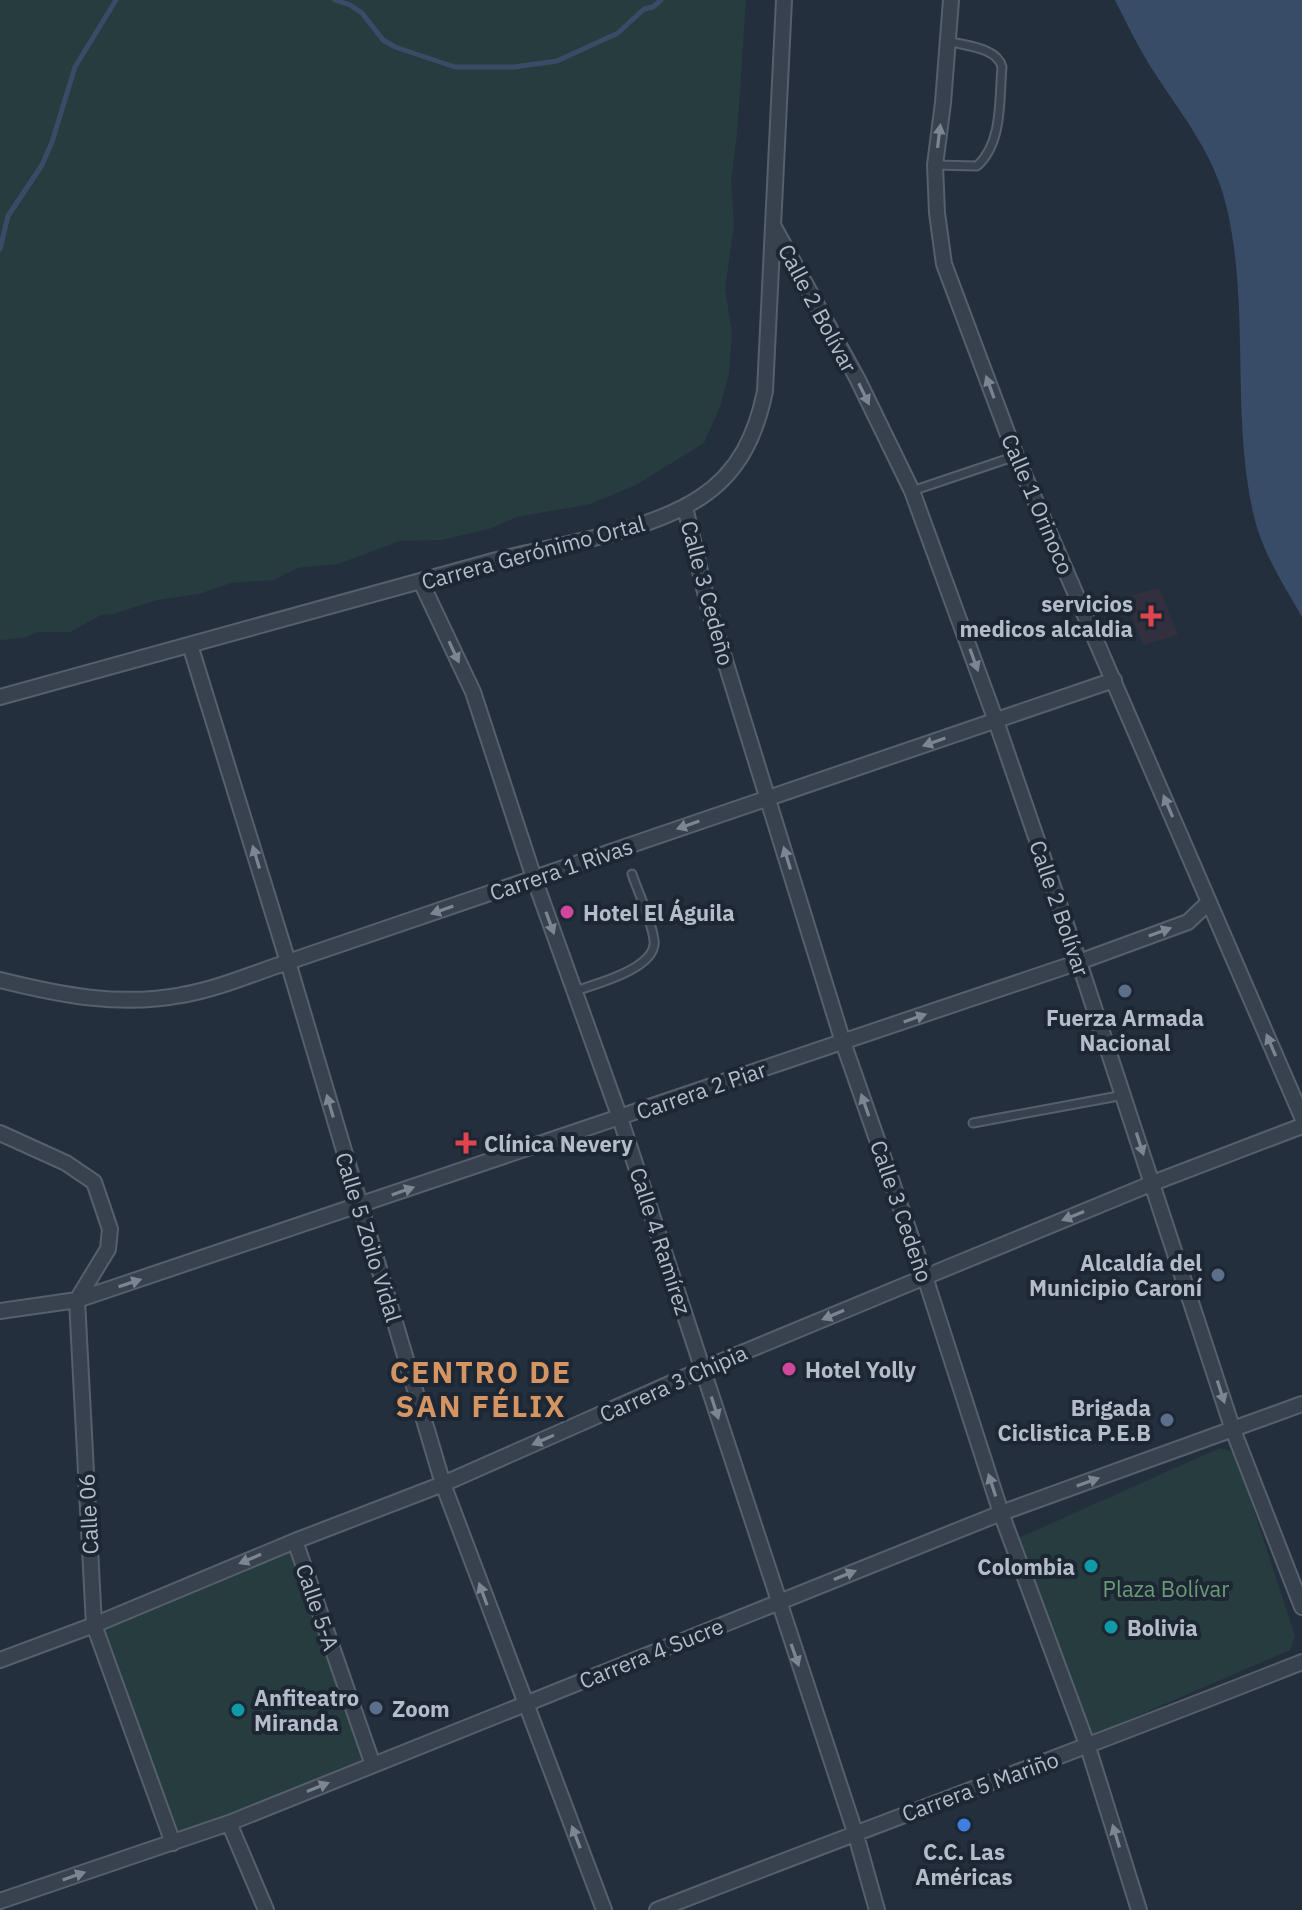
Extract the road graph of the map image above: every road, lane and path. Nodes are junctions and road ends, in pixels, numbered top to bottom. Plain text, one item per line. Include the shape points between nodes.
1 (784, 0) edge
2 (951, 0) edge
3 (948, 41) junction
4 (935, 165) junction
5 (774, 227) junction
6 (1016, 456) junction
7 (912, 491) junction
8 (685, 507) junction
9 (421, 582) junction
10 (190, 645) junction
11 (1114, 680) junction
12 (0, 697) edge
13 (996, 721) junction
14 (768, 798) junction
15 (632, 874) dead end
16 (534, 878) junction
17 (1209, 902) junction
18 (288, 962) junction
19 (1079, 962) junction
20 (0, 980) edge
21 (575, 991) junction
22 (843, 1042) junction
23 (1124, 1095) junction
24 (1302, 1117) edge
25 (620, 1118) junction
26 (973, 1123) dead end
27 (1302, 1126) edge
28 (0, 1133) edge
29 (1153, 1183) junction
30 (359, 1206) junction
31 (925, 1277) junction
32 (77, 1300) junction
33 (0, 1311) edge
34 (703, 1369) junction
35 (1302, 1404) edge
36 (1233, 1430) junction
37 (443, 1484) junction
38 (1001, 1513) junction
39 (295, 1541) junction
40 (777, 1602) junction
41 (1302, 1607) edge
42 (94, 1625) junction
43 (0, 1660) edge
44 (1302, 1662) edge
45 (525, 1705) junction
46 (1088, 1747) junction
47 (373, 1765) junction
48 (229, 1823) junction
49 (855, 1832) junction
50 (173, 1843) junction
51 (0, 1901) edge
52 (266, 1910) edge
53 (604, 1910) edge
54 (657, 1910) edge
55 (877, 1910) edge
56 (1139, 1910) edge

1 - 5 street, Carrera Gerónimo Ortal
2 - 3 street, Calle 1 Orinoco
4 -> 3 street, Calle 1 Orinoco
3 - 4 lane via 1000,60 998,112 987,158 977,166
6 -> 4 street, Calle 1 Orinoco via 944,264
5 -> 7 street, Calle 2 Bolívar
5 - 8 street, Carrera Gerónimo Ortal via 760,413 748,445 728,474
6 - 7 lane
6 - 11 street, Calle 1 Orinoco
7 -> 13 street, Calle 2 Bolívar
8 - 9 street, Carrera Gerónimo Ortal via 657,520
8 - 14 street, Calle 3 Cedeño via 709,609
9 - 10 street, Carrera Gerónimo Ortal
9 -> 16 street, Calle 4 Ramírez via 473,692
10 - 12 street, Carrera Gerónimo Ortal
18 -> 10 street, Calle 5 Zoilo Vidal
11 - 13 street, Carrera 1 Rivas
17 -> 11 street, Calle 1 Orinoco
13 -> 14 street, Carrera 1 Rivas
13 - 19 street, Calle 2 Bolívar
14 -> 16 street, Carrera 1 Rivas
22 -> 14 street, Calle 3 Cedeño
15 - 21 lane via 655,942 650,957
16 -> 18 street, Carrera 1 Rivas
16 -> 21 street, Calle 4 Ramírez
19 -> 17 street, Carrera 2 Piar via 1188,922
24 -> 17 street, Calle 1 Orinoco
18 - 20 street, Carrera 1 Rivas via 183,995 111,1001
30 -> 18 street, Calle 5 Zoilo Vidal
22 -> 19 street, Carrera 2 Piar
19 - 23 street, Calle 2 Bolívar
21 - 25 street, Calle 4 Ramírez
22 - 25 street, Carrera 2 Piar
31 -> 22 street, Calle 3 Cedeño
23 - 26 lane
23 -> 29 street, Calle 2 Bolívar
30 -> 25 street, Carrera 2 Piar
25 - 34 street, Calle 4 Ramírez
27 - 29 street, Carrera 3 Chipia
28 - 32 street via 94,1182 110,1229 108,1249
29 -> 31 street, Carrera 3 Chipia
29 -> 36 street, Calle 2 Bolívar
32 -> 30 street, Carrera 2 Piar
30 - 37 street, Calle 5 Zoilo Vidal
31 -> 34 street, Carrera 3 Chipia
38 -> 31 street, Calle 3 Cedeño
32 - 33 street, Carrera 2 Piar
32 - 42 street, Calle 06
34 -> 37 street, Carrera 3 Chipia
34 -> 40 street, Calle 4 Ramírez
35 - 36 street, Carrera 4 Sucre
38 -> 36 street, Carrera 4 Sucre
36 - 41 street, Calle 2 Bolívar
37 - 39 street, Carrera 3 Chipia
45 -> 37 street, Calle 5 Zoilo Vidal
40 -> 38 street, Carrera 4 Sucre
38 - 46 street, Calle 3 Cedeño
39 -> 42 street, Carrera 3 Chipia
39 - 47 street, Calle 5-A
40 - 45 street, Carrera 4 Sucre
40 -> 49 street, Calle 4 Ramírez
42 - 43 street, Carrera 3 Chipia
42 - 50 street, Calle 06
44 - 46 street, Carrera 5 Mariño
45 - 47 street, Carrera 4 Sucre
53 -> 45 street, Calle 5 Zoilo Vidal
46 - 49 street, Carrera 5 Mariño
56 -> 46 street, Calle 3 Cedeño
48 -> 47 street, Carrera 4 Sucre
48 - 50 street, Carrera 4 Sucre
48 - 52 street
49 - 54 street, Carrera 5 Mariño
49 - 55 street, Calle 4 Ramírez
51 -> 50 street, Carrera 4 Sucre

